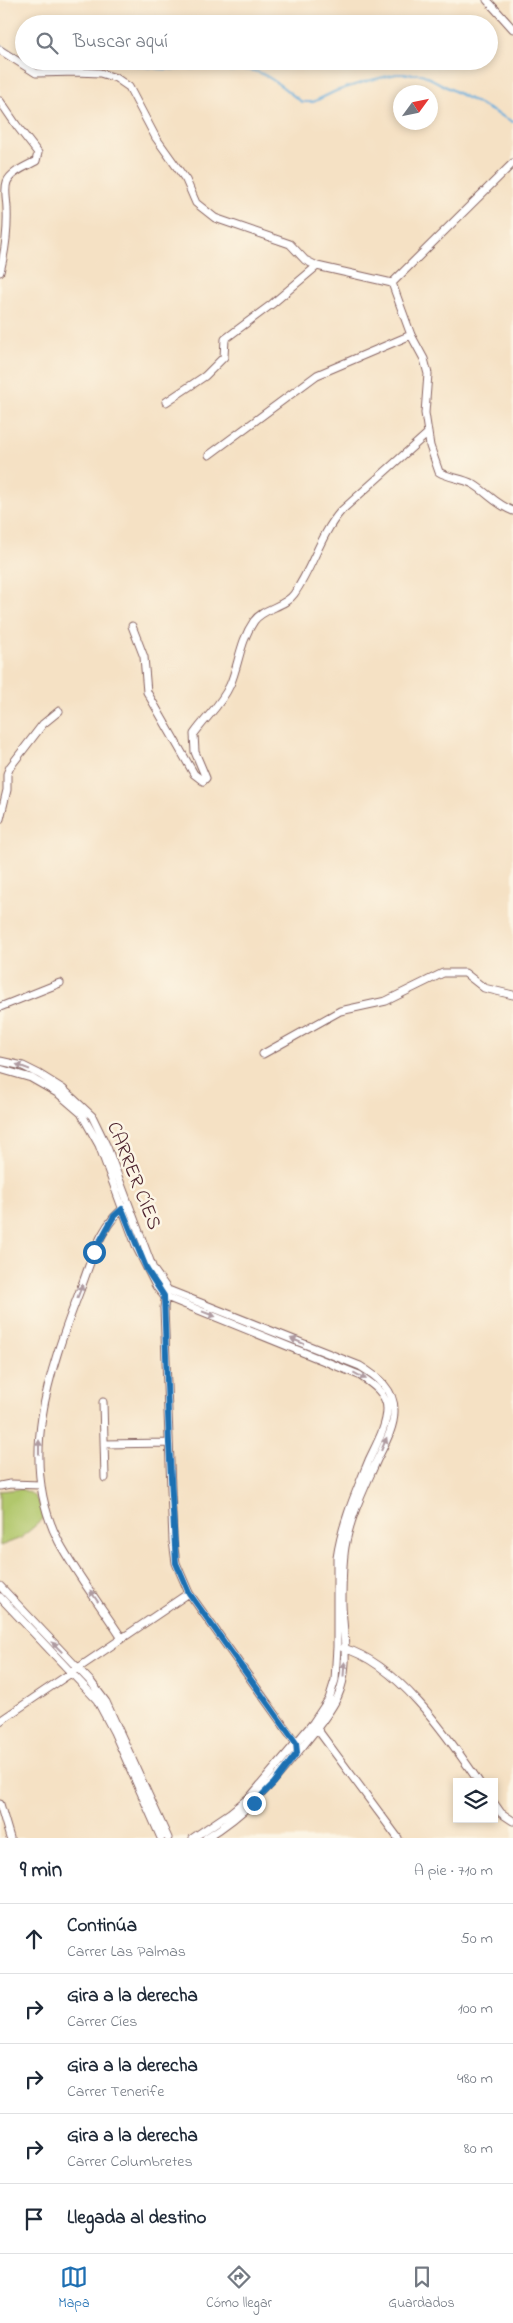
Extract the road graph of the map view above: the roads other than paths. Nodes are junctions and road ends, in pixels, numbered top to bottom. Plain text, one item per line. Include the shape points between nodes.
1 (487, 0) edge
2 (504, 21) junction
3 (513, 24) edge
4 (513, 29) edge
5 (0, 50) edge
6 (15, 60) edge
7 (31, 70) edge
8 (0, 101) edge
9 (513, 163) edge
10 (317, 266) junction
11 (0, 272) edge
12 (392, 283) junction
13 (411, 335) junction
14 (166, 402) dead end
15 (428, 433) junction
16 (209, 455) dead end
17 (513, 511) edge
18 (132, 626) dead end
19 (60, 711) dead end
20 (0, 819) edge
21 (60, 983) dead end
22 (513, 995) edge
23 (0, 1007) edge
24 (264, 1054) dead end
25 (0, 1061) edge
26 (0, 1069) edge
27 (125, 1207) junction
28 (166, 1293) junction
29 (103, 1402) dead end
30 (169, 1443) junction
31 (104, 1444) junction
32 (106, 1478) dead end
33 (41, 1485) junction
34 (0, 1486) edge
35 (0, 1586) edge
36 (189, 1593) junction
37 (0, 1597) edge
38 (121, 1637) junction
39 (337, 1647) junction
40 (345, 1648) junction
41 (78, 1668) junction
42 (71, 1673) junction
43 (0, 1720) edge
44 (315, 1726) junction
45 (296, 1743) junction
46 (297, 1753) junction
47 (476, 1778) edge
48 (0, 1804) edge
49 (498, 1809) edge
50 (513, 1822) edge
51 (10, 1838) edge
52 (161, 1838) edge
53 (168, 1838) edge
54 (193, 1838) edge
55 (206, 1838) edge
56 (398, 1838) edge

1 - 2 street
2 - 3 street
2 - 4 street
5 - 6 street
7 - 10 street via 36,73 100,73 116,78 129,87 156,138 186,180 196,203 215,218 290,244 305,260
8 - 11 street via 38,153 36,161 8,180 5,254
9 - 12 street
10 - 12 street
10 - 14 street via 225,339 224,357 205,376
12 - 13 street
13 - 15 street via 428,374 425,413
13 - 16 street via 317,375
15 - 17 street via 439,472 470,483
15 - 18 street via 341,511 330,524 293,596 256,619 250,627 229,688 194,734 195,752 206,778 203,781 194,774 148,692 144,657
19 - 20 street via 43,724 10,767
21 - 23 street
22 - 24 street via 484,988 465,973 443,972 386,1001 340,1011
27 -> 25 street, CARRER CÍES via 107,1147 92,1116 63,1089 39,1074
26 - 27 street, CARRER CÍES via 31,1078 59,1094 81,1113 99,1145
27 - 28 street, CARRER CÍES via 147,1270
33 -> 27 street via 39,1429 55,1365 94,1252 114,1216
28 - 30 street
28 -> 39 street via 359,1375 378,1389 384,1398 387,1409 384,1421 346,1516 339,1542
40 -> 28 street via 342,1571 346,1545 364,1488 393,1424 392,1396 380,1380 360,1366
29 - 31 street
30 - 31 street
30 - 36 street via 176,1563
31 - 32 street
33 - 34 street
38 -> 33 street via 59,1541 44,1503
41 -> 35 street
36 - 38 street
36 - 45 street
37 - 42 street
38 - 41 street
39 - 40 street
39 - 44 street via 335,1680
44 -> 40 street via 337,1697 343,1678
40 - 47 street via 366,1658 412,1695
41 - 42 street
41 - 53 street via 106,1702
42 - 43 street
42 - 52 street via 97,1700 106,1715
44 - 45 street
44 - 46 street
44 - 56 street
45 - 46 street
45 - 54 street via 251,1796
46 - 55 street via 254,1803
48 - 51 street
49 - 50 street

